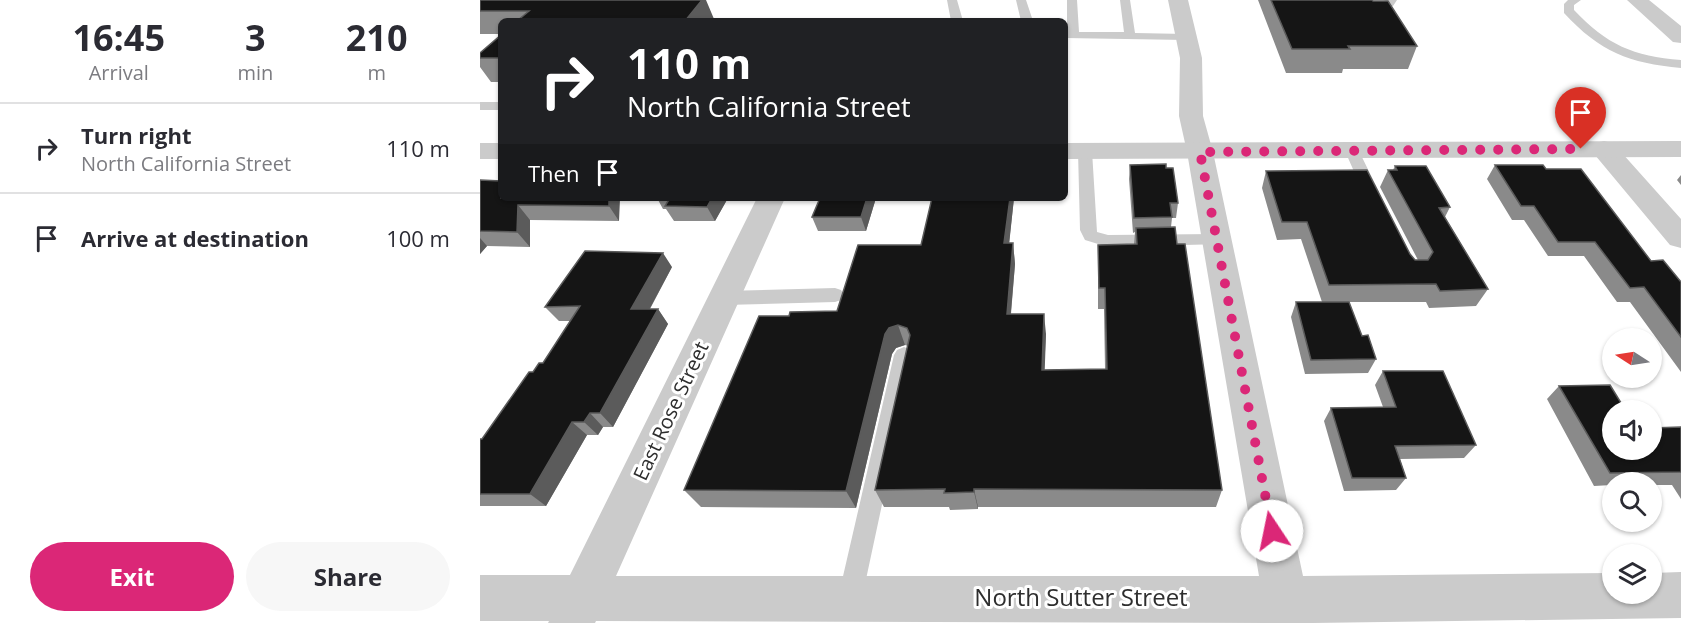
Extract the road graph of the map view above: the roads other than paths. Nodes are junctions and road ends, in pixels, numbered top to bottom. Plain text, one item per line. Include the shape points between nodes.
1 (952, 0) edge
2 (1021, 0) edge
3 (1072, 0) edge
4 (1125, 0) edge
5 (1178, 0) edge
6 (1392, 0) edge
7 (1576, 0) edge
8 (1637, 0) edge
9 (1357, 10) edge
10 (956, 18) edge
11 (1026, 18) edge
12 (1069, 35) edge
13 (1130, 36) junction
14 (1186, 37) junction
15 (1681, 37) edge
16 (1681, 64) edge
17 (480, 106) edge
18 (498, 106) edge
19 (1604, 149) junction
20 (1681, 149) edge
21 (1352, 150) junction
22 (480, 151) edge
23 (498, 151) edge
24 (1075, 151) edge
25 (1200, 152) junction
26 (770, 201) edge
27 (1376, 203) edge
28 (1681, 238) edge
29 (1217, 240) junction
30 (835, 295) dead end
31 (724, 298) junction
32 (904, 355) edge
33 (1681, 595) edge
34 (480, 598) edge
35 (850, 598) junction
36 (577, 610) edge
37 (1287, 611) edge

1 - 10 lane
2 - 11 lane
3 - 12 lane
4 - 13 lane
5 - 14 street
6 - 9 lane via 1389,4
7 - 16 lane via 1568,10 1605,46 1637,58
8 - 15 street
12 - 13 lane
13 - 14 lane
14 - 25 street via 1191,58 1191,116
17 - 18 lane
19 - 20 street
19 - 21 street
19 - 28 street
21 - 25 street
21 - 27 lane
22 - 23 street
24 - 25 street
24 - 29 lane via 1091,236 1108,241
25 - 29 street
26 - 31 street, East Rose Street
29 - 37 street
30 - 31 lane
31 - 36 street, East Rose Street
32 - 35 lane
33 - 37 street, North Sutter Street
34 - 36 street, North Sutter Street
35 - 36 street, North Sutter Street
35 - 37 street, North Sutter Street

